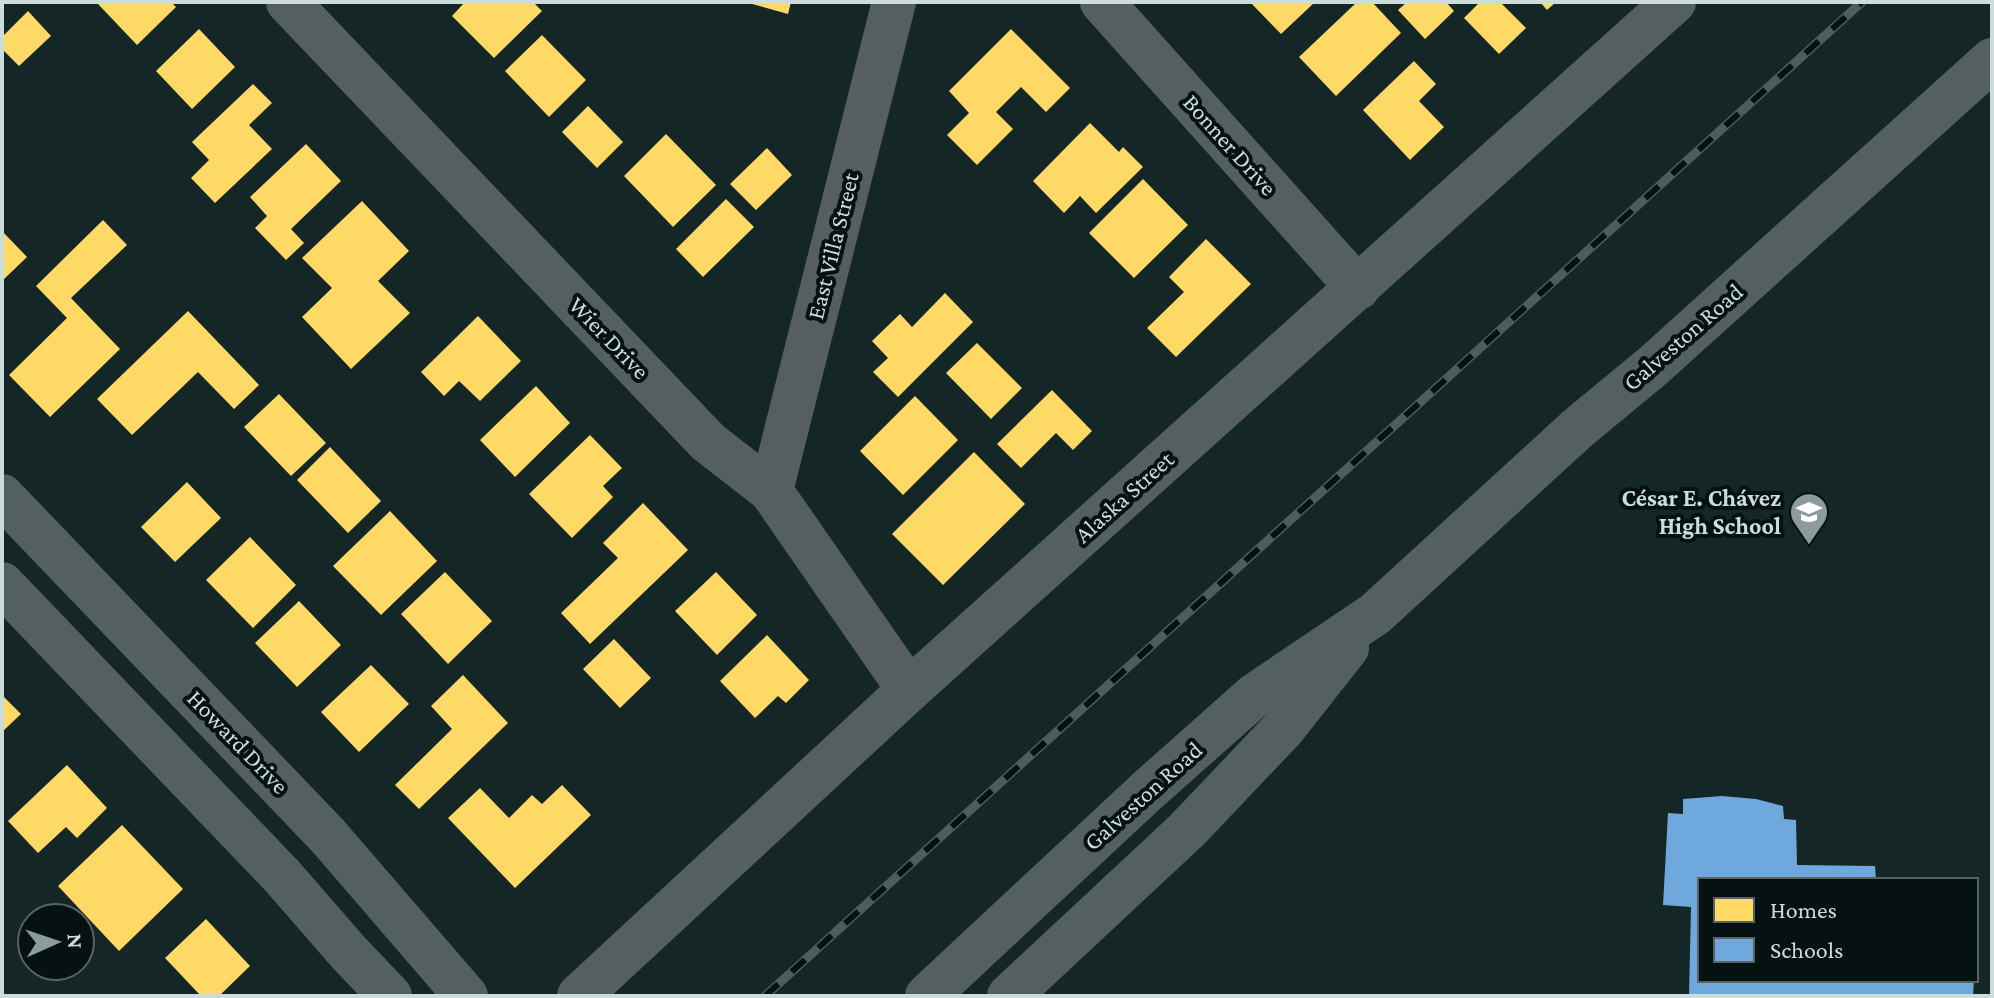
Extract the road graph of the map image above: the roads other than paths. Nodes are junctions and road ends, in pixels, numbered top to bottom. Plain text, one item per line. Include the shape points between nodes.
1 (288, 2) edge
2 (894, 2) edge
3 (1102, 2) edge
4 (1674, 2) edge
5 (1992, 60) edge
6 (1358, 288) junction
7 (771, 491) junction
8 (2, 496) edge
9 (2, 584) edge
10 (1375, 614) junction
11 (909, 690) junction
12 (1096, 838) junction
13 (1134, 879) junction
14 (390, 996) edge
15 (466, 996) edge
16 (579, 996) edge
17 (927, 996) edge
18 (1009, 996) edge

1 - 7 street, Wier Drive via 708,442
2 - 7 street, East Villa Street
3 - 6 street, Bonner Drive
4 - 6 street, Alaska Street
5 - 10 main road, Galveston Road
6 - 11 street, Alaska Street
7 - 11 street, Wier Drive
8 - 15 main road, Howard Drive via 328,836
9 - 14 main road
10 - 12 main road, Galveston Road via 1255,695
10 - 13 main road, Galveston Road via 1284,728
11 - 16 street, Alaska Street
12 - 13 main road
12 - 17 main road, Galveston Road
13 - 18 main road, Galveston Road

